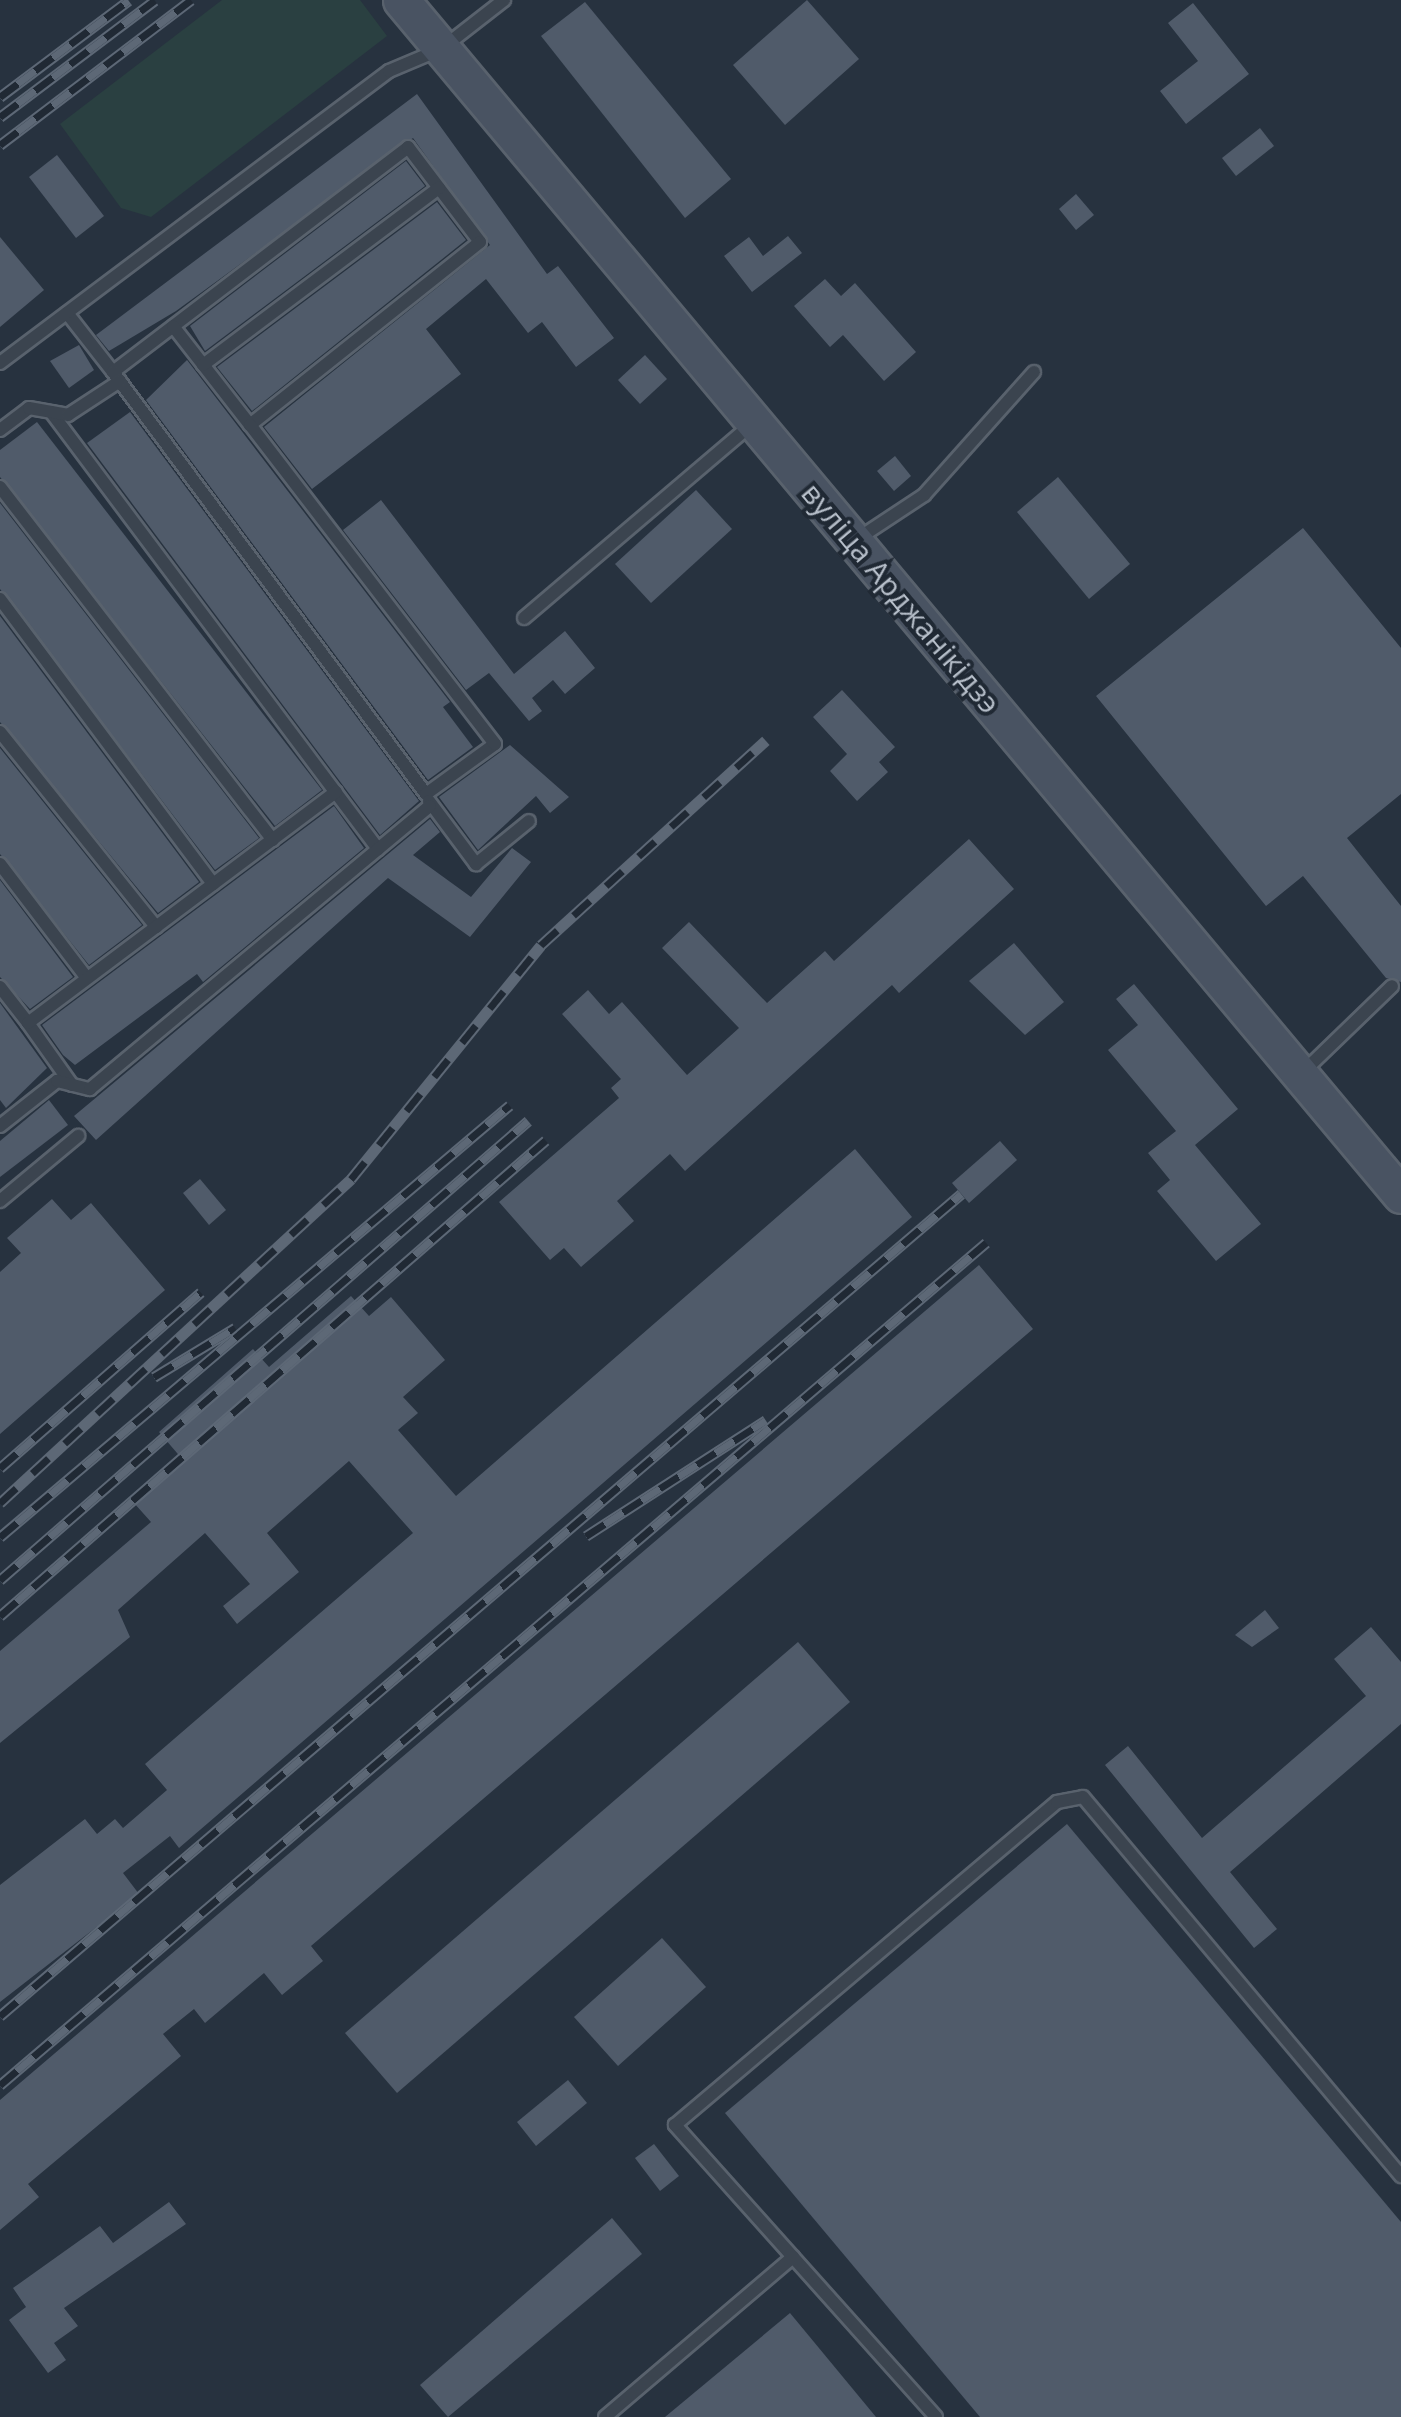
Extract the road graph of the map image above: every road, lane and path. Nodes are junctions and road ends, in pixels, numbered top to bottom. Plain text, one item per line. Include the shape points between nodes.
1 (401, 0) edge
2 (504, 0) edge
3 (441, 49) junction
4 (440, 188) junction
5 (66, 313) junction
6 (173, 326) junction
7 (0, 363) edge
8 (204, 365) junction
9 (1034, 372) dead end
10 (116, 376) junction
11 (52, 412) junction
12 (754, 423) junction
13 (250, 426) junction
14 (0, 430) edge
15 (0, 486) edge
16 (854, 542) junction
17 (0, 599) edge
18 (524, 618) dead end
19 (0, 732) edge
20 (336, 792) junction
21 (428, 800) junction
22 (529, 820) dead end
23 (273, 840) junction
24 (378, 848) junction
25 (0, 864) edge
26 (214, 884) junction
27 (156, 927) junction
28 (87, 978) junction
29 (1392, 986) dead end
30 (0, 987) edge
31 (28, 1023) junction
32 (1300, 1074) junction
33 (72, 1085) junction
34 (0, 1125) edge
35 (78, 1136) dead end
36 (1401, 1195) edge
37 (0, 1201) edge
38 (1401, 2176) edge
39 (793, 2257) junction
40 (605, 2417) edge
41 (936, 2417) edge

1 - 3 main road, вуліца Арджанікідзэ
2 - 3 lane
3 - 5 lane via 389,71
3 - 12 main road, вуліца Арджанікідзэ
4 - 6 lane via 408,147
4 - 8 lane
4 - 13 lane via 480,242
5 - 7 lane
5 - 10 lane
6 - 8 lane
6 - 10 lane
8 - 13 lane
9 - 16 lane via 924,495
10 - 11 lane via 68,415
10 - 21 lane
11 - 14 lane via 29,408
11 - 20 lane
12 - 16 main road, вуліца Арджанікідзэ
12 - 18 lane
13 - 21 lane via 494,744
15 - 23 lane
16 - 32 main road, вуліца Арджанікідзэ
17 - 26 lane
19 - 27 lane
20 - 23 lane
20 - 24 lane
21 - 22 lane via 476,864
21 - 24 lane
23 - 26 lane
24 - 33 lane via 90,1089
25 - 28 lane
26 - 27 lane
27 - 28 lane
28 - 31 lane
29 - 32 lane
30 - 31 lane
31 - 33 lane
32 - 36 main road, вуліца Арджанікідзэ
33 - 34 lane via 56,1082
35 - 37 lane
38 - 39 lane via 1083,1797 1057,1802 675,2125
39 - 40 lane
39 - 41 lane

